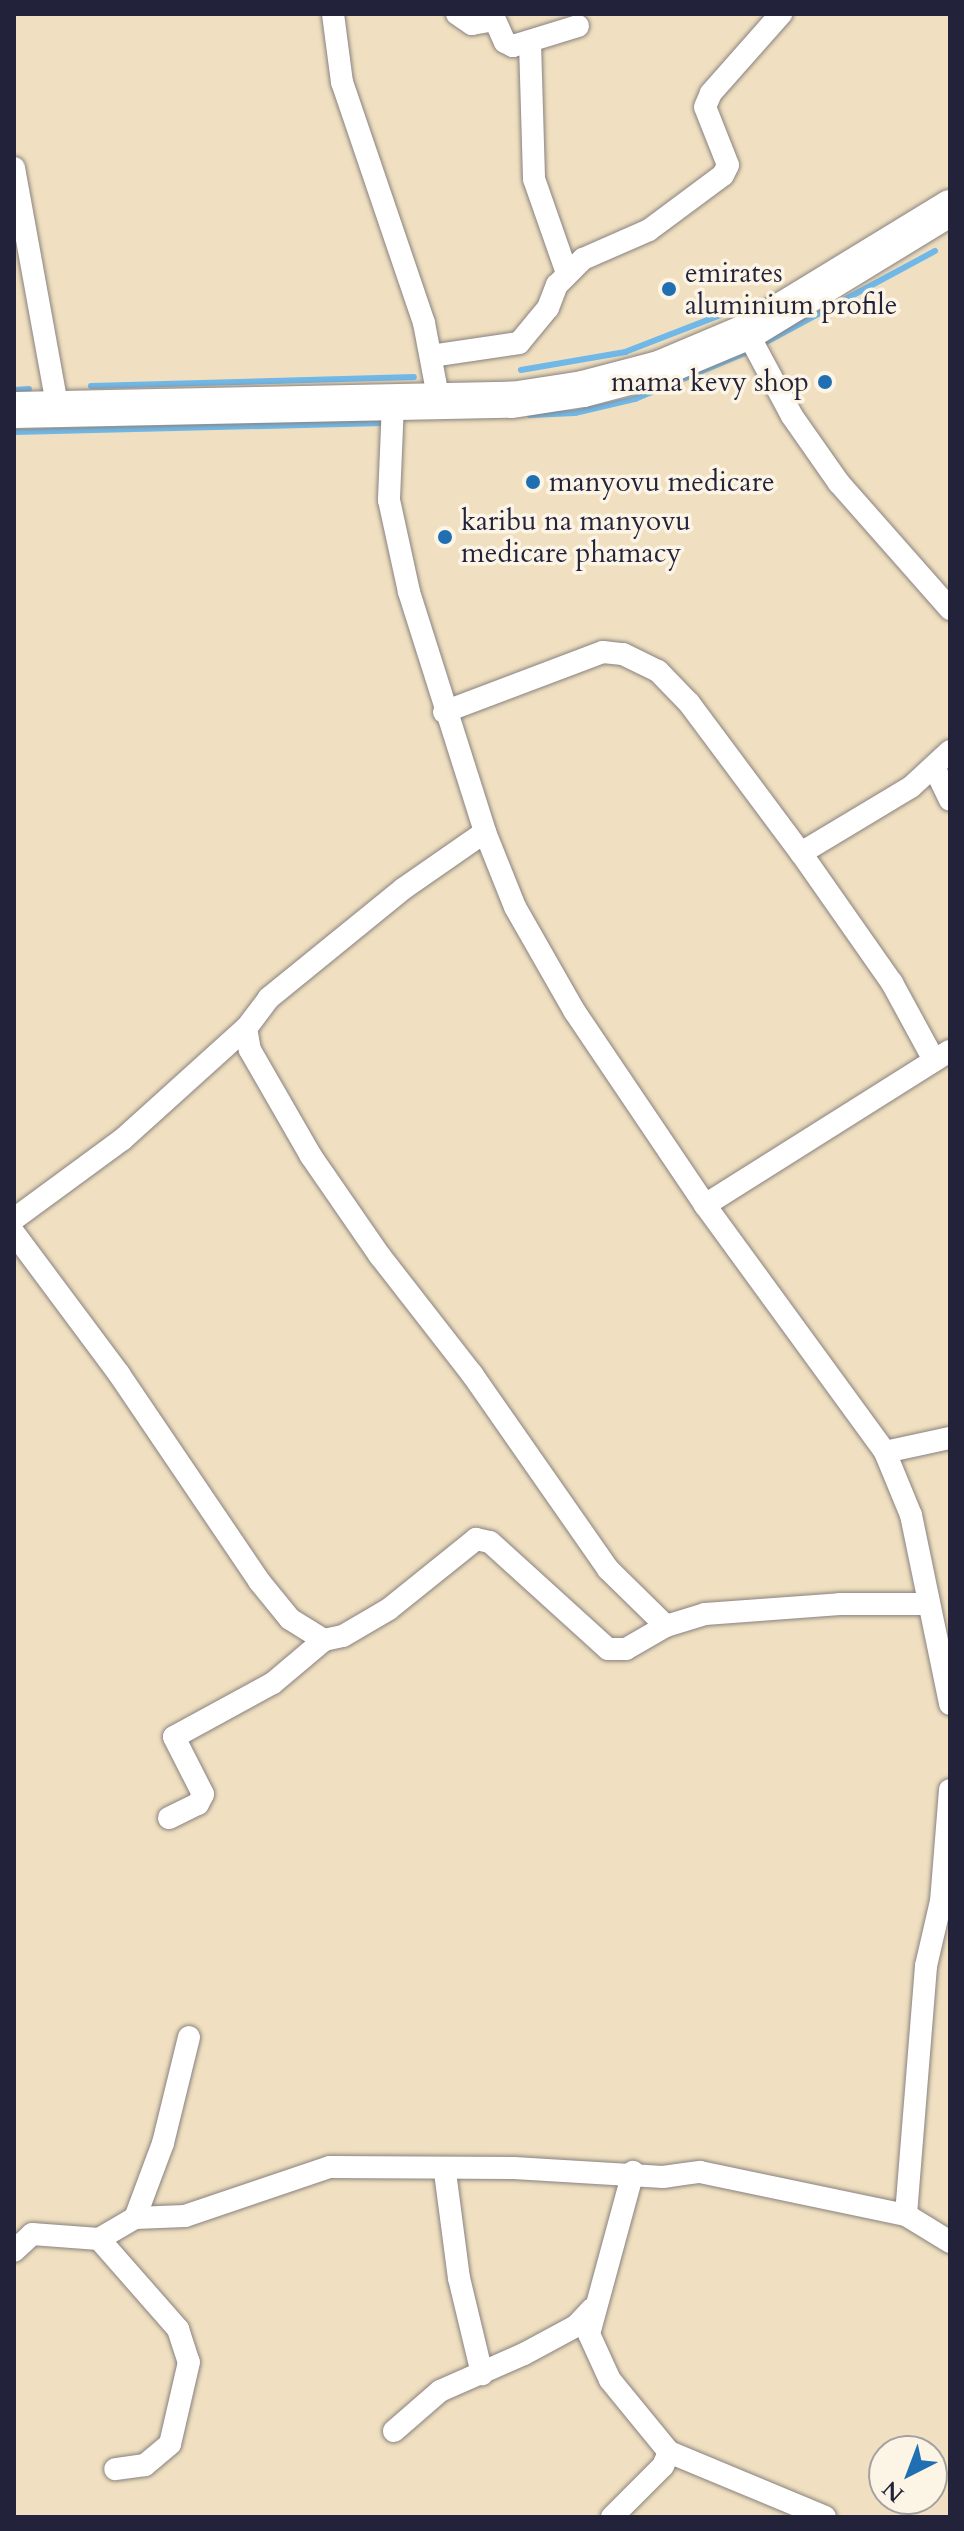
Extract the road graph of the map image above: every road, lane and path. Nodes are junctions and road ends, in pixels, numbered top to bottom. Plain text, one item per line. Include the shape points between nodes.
1 (318, 14) edge
2 (333, 14) edge
3 (457, 14) edge
4 (781, 14) edge
5 (578, 26) dead end
6 (530, 43) junction
7 (342, 82) junction
8 (14, 168) edge
9 (950, 208) edge
10 (567, 273) junction
11 (747, 332) junction
12 (431, 356) junction
13 (439, 402) junction
14 (393, 403) junction
15 (14, 410) edge
16 (58, 410) junction
17 (950, 609) edge
18 (444, 712) junction
19 (950, 751) edge
20 (935, 769) junction
21 (950, 800) edge
22 (485, 832) junction
23 (801, 853) junction
24 (246, 1028) junction
25 (942, 1055) edge
26 (705, 1205) junction
27 (14, 1219) edge
28 (14, 1233) edge
29 (950, 1438) edge
30 (885, 1452) junction
31 (929, 1604) junction
32 (666, 1626) junction
33 (324, 1640) junction
34 (950, 1704) edge
35 (950, 1790) edge
36 (169, 1818) dead end
37 (950, 1960) edge
38 (926, 1966) junction
39 (189, 2037) dead end
40 (445, 2172) junction
41 (633, 2172) junction
42 (906, 2215) junction
43 (135, 2218) junction
44 (99, 2239) junction
45 (950, 2242) edge
46 (16, 2245) edge
47 (592, 2309) junction
48 (482, 2374) junction
49 (394, 2431) dead end
50 (669, 2452) junction
51 (115, 2469) dead end
52 (612, 2517) edge
53 (825, 2517) edge

1 - 7 street
2 - 7 street
3 - 6 street via 472,24 495,20 505,42 513,46
4 - 10 street via 711,93 705,107 728,165 723,175 649,230 583,259
5 - 6 street
6 - 10 street via 534,179
7 - 12 street
8 - 16 street
9 - 11 main road
10 - 12 street via 519,343
11 - 13 main road via 659,369 583,389 512,400
11 - 17 street via 792,416 839,483
12 - 13 street
13 - 14 main road
14 - 16 main road
14 - 18 street via 389,500
15 - 16 main road
18 - 22 street
18 - 23 street via 603,652 640,660 689,703
19 - 20 street
20 - 21 street
20 - 23 street
22 - 24 street via 347,934 269,998
22 - 26 street via 515,907 575,1012
23 - 25 street
24 - 27 street via 123,1139
24 - 32 street via 250,1050 311,1156 380,1256 472,1374 608,1569
25 - 26 street
26 - 30 street
28 - 33 street via 119,1374 259,1581 290,1619
29 - 30 street
30 - 31 street via 911,1515
31 - 32 street via 705,1614
31 - 34 street
32 - 33 street via 626,1649 608,1649 490,1542 476,1539 389,1609 343,1636
33 - 36 street via 273,1683 174,1737 203,1794 198,1804
35 - 38 street via 941,1901
37 - 38 street
38 - 42 street
39 - 43 street via 163,2143
40 - 41 street
40 - 43 street via 330,2167 185,2216
40 - 48 street via 459,2278
41 - 42 street via 740,2178 827,2202
41 - 47 street
42 - 45 street
43 - 44 street
44 - 46 street via 45,2232
44 - 51 street via 178,2329 189,2362 170,2444 145,2465
47 - 48 street via 576,2326
47 - 50 street via 589,2334 610,2380
48 - 49 street via 440,2391
50 - 52 street via 663,2466
50 - 53 street

